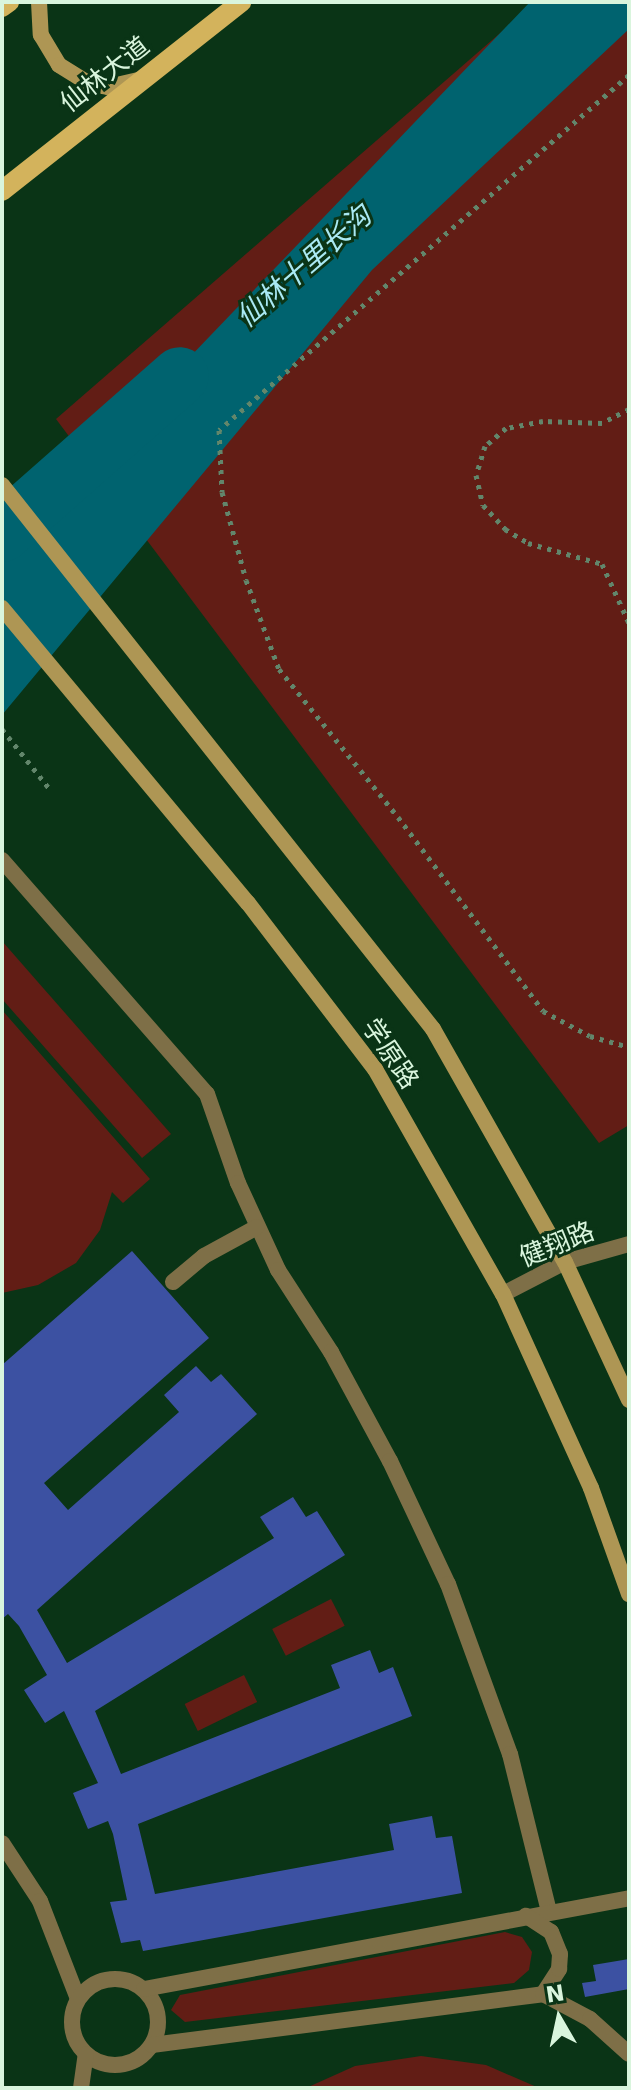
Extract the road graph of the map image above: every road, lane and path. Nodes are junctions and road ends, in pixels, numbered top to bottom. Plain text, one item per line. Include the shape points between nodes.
1 (9, 2) edge
2 (39, 2) edge
3 (241, 2) edge
4 (2, 7) edge
5 (629, 75) edge
6 (143, 79) junction
7 (2, 191) edge
8 (629, 409) edge
9 (2, 485) edge
10 (2, 608) edge
11 (629, 623) edge
12 (2, 729) edge
13 (49, 788) dead end
14 (2, 860) edge
15 (629, 1047) edge
16 (257, 1227) junction
17 (629, 1244) edge
18 (565, 1262) junction
19 (173, 1282) dead end
20 (503, 1294) junction
21 (629, 1400) edge
22 (629, 1594) edge
23 (2, 1843) edge
24 (629, 1898) edge
25 (549, 1912) junction
26 (526, 1916) junction
27 (144, 1989) junction
28 (543, 1994) junction
29 (78, 1999) junction
30 (152, 2045) junction
31 (86, 2054) junction
32 (629, 2054) edge
33 (81, 2088) edge

1 - 4 main road
2 - 6 street via 48,51 73,76 108,87
3 - 6 main road, 仙林大道
5 - 15 path via 219,430 222,492 246,580 279,669 543,1011 590,1036
6 - 7 main road, 仙林大道
8 - 11 path via 602,423 543,421 506,428 485,446 476,475 483,505 505,529 528,543 602,564
9 - 18 street, 学原路 via 433,1029
10 - 20 street, 学原路 via 248,903 375,1069
12 - 13 path
14 - 16 lane via 207,1094
16 - 19 lane via 204,1256
16 - 25 lane via 390,1461 448,1584 510,1754
17 - 18 lane, 健翔路
18 - 20 lane, 健翔路
18 - 21 street, 学原路
20 - 22 street, 学原路 via 591,1488
23 - 29 lane via 40,1901
24 - 25 lane
25 - 26 lane
26 - 27 lane
26 - 28 lane via 551,1932 560,1954 559,1969
27 - 29 lane via 116,1978 88,1988
27 - 30 lane via 158,2015
28 - 30 lane
28 - 32 lane via 590,2019
29 - 31 lane via 72,2028
30 - 31 lane via 142,2055 114,2065
31 - 33 lane

